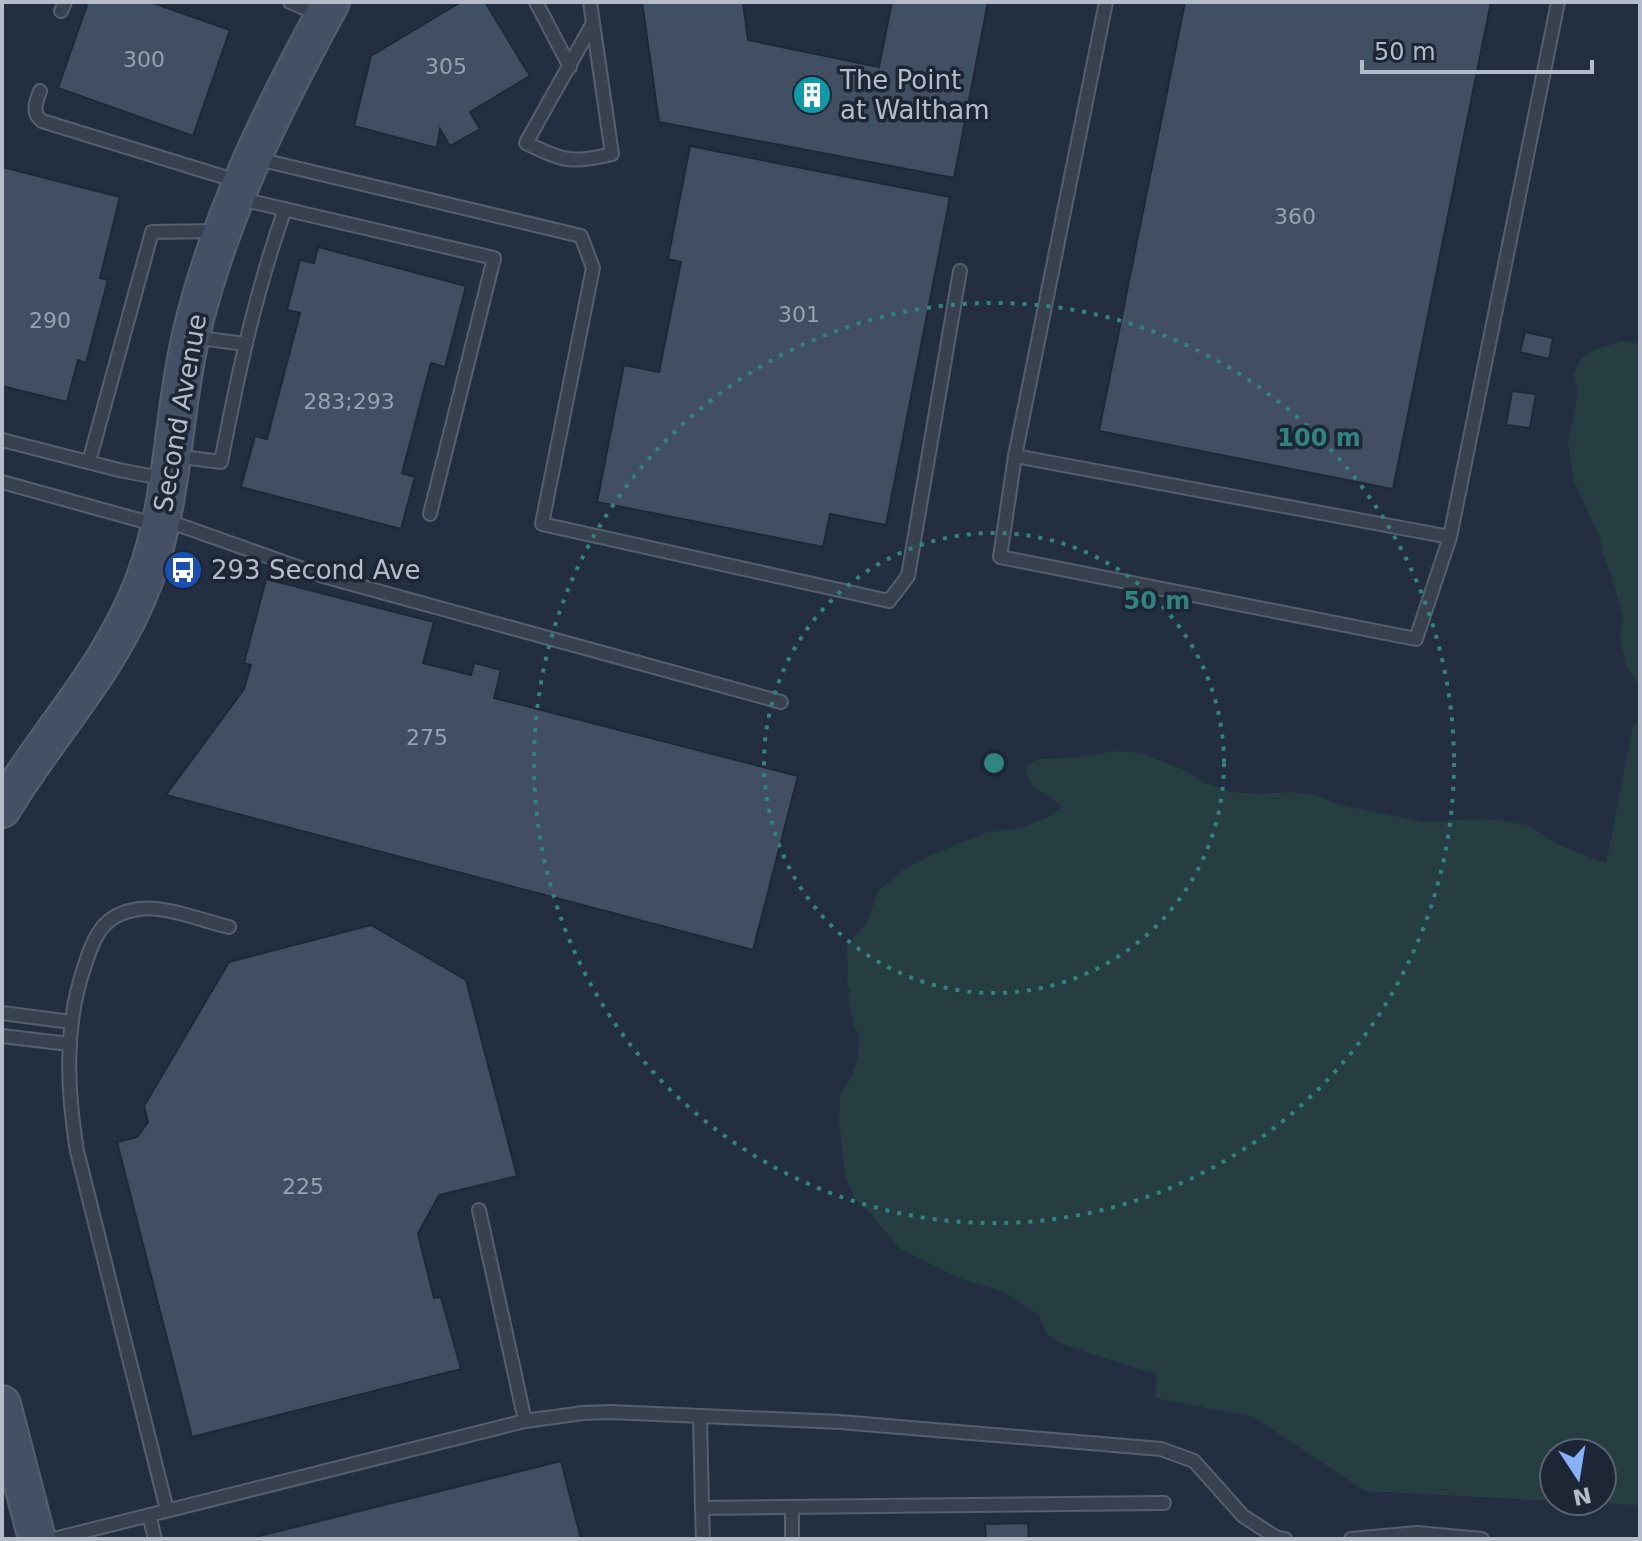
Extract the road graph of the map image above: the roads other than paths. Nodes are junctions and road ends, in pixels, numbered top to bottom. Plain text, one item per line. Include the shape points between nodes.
1 (290, 2) edge
2 (536, 2) edge
3 (590, 2) edge
4 (1106, 2) edge
5 (1558, 2) edge
6 (327, 9) edge
7 (593, 23) junction
8 (570, 67) junction
9 (40, 91) dead end
10 (242, 179) junction
11 (285, 209) junction
12 (221, 231) junction
13 (960, 271) dead end
14 (191, 337) junction
15 (245, 344) junction
16 (2, 440) edge
17 (1015, 456) junction
18 (89, 462) junction
19 (171, 468) junction
20 (2, 482) edge
21 (430, 514) dead end
22 (161, 522) junction
23 (1450, 537) junction
24 (781, 702) dead end
25 (2, 809) edge
26 (229, 927) dead end
27 (2, 1013) edge
28 (71, 1022) junction
29 (2, 1036) edge
30 (69, 1044) junction
31 (479, 1210) dead end
32 (2, 1404) edge
33 (700, 1416) junction
34 (525, 1421) junction
35 (1164, 1503) dead end
36 (792, 1507) junction
37 (702, 1508) junction
38 (167, 1510) junction
39 (149, 1515) junction
40 (37, 1539) edge
41 (54, 1539) edge
42 (155, 1539) edge
43 (703, 1539) edge
44 (792, 1539) edge
45 (1285, 1539) edge
46 (1351, 1539) edge
47 (1479, 1539) edge

1 - 6 lane
2 - 8 lane
3 - 7 lane
4 - 17 lane
5 - 23 lane
6 - 10 street, Second Avenue
7 - 8 lane
7 - 8 lane via 612,154 572,160 526,143
9 - 10 lane via 35,108 42,121
10 - 11 lane
10 - 12 street, Second Avenue
10 - 13 lane via 581,236 593,268 542,524 889,601 908,576
11 - 15 lane
11 - 21 lane via 494,258
12 - 14 street, Second Avenue
12 - 18 lane via 152,232
14 - 15 lane
14 - 19 street, Second Avenue
15 - 19 lane via 221,462
16 - 18 lane
17 - 23 lane
17 - 23 lane via 1000,557 1416,639
18 - 19 lane
19 - 22 street, Second Avenue
20 - 22 lane
22 - 24 lane via 323,576
22 - 25 street, Second Avenue via 145,579 121,632
26 - 28 lane via 159,909 130,911 111,920 92,942
27 - 28 lane
28 - 30 lane
29 - 30 lane
30 - 38 lane via 77,1151
31 - 34 lane
32 - 40 street
33 - 34 lane via 610,1412
33 - 37 lane
33 - 45 lane via 840,1422 1161,1449 1194,1461 1243,1516
34 - 38 lane
35 - 36 lane
36 - 37 lane
36 - 44 lane
37 - 43 lane
38 - 39 lane
39 - 41 lane
39 - 42 lane
46 - 47 lane via 1417,1533

